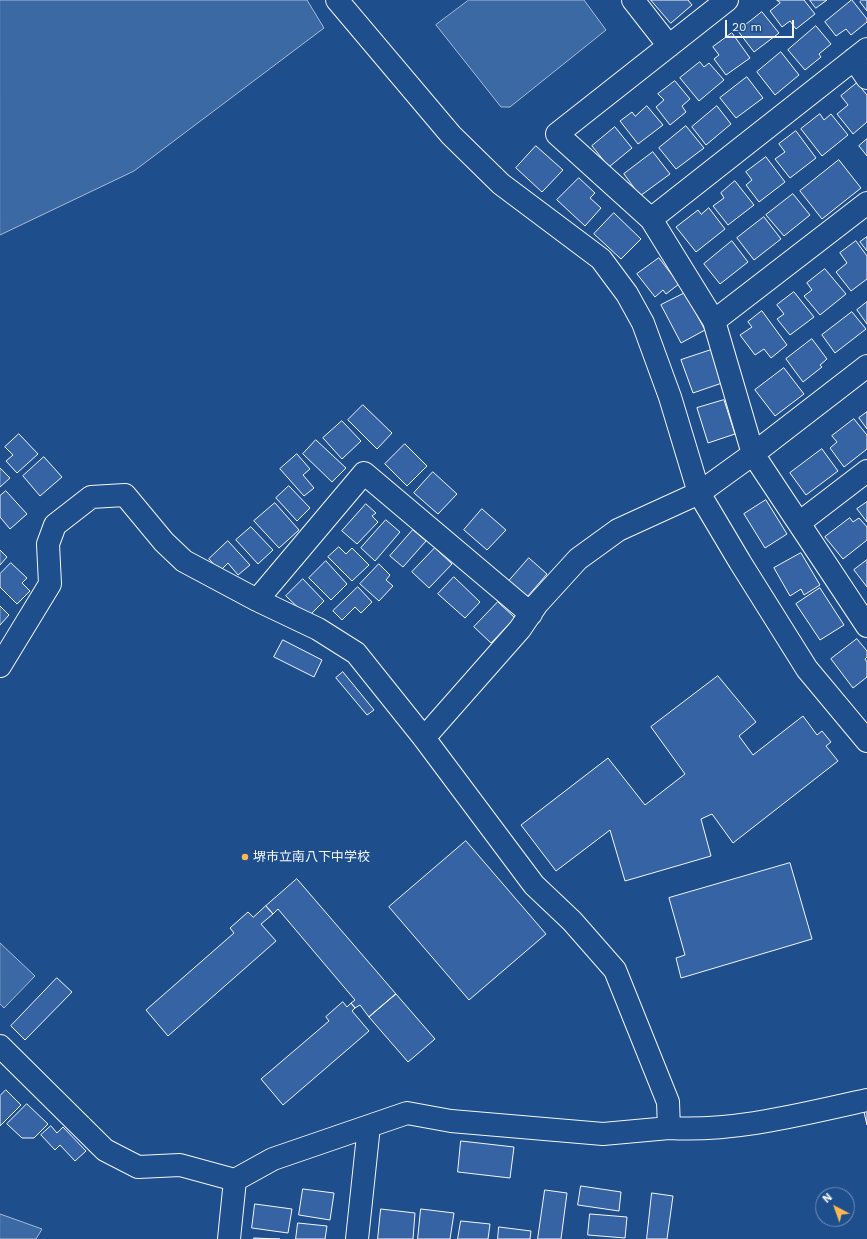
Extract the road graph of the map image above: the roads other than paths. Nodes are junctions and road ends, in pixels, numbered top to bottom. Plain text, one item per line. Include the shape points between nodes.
1 (337, 0) edge
2 (634, 0) edge
3 (727, 0) edge
4 (669, 46) junction
5 (860, 54) edge
6 (867, 78) edge
7 (867, 203) edge
8 (651, 219) junction
9 (714, 321) junction
10 (867, 366) edge
11 (753, 454) junction
12 (867, 471) edge
13 (699, 492) junction
14 (799, 523) junction
15 (257, 600) junction
16 (531, 614) junction
17 (866, 621) edge
18 (0, 666) edge
19 (424, 738) junction
20 (867, 741) edge
21 (0, 1046) edge
22 (867, 1100) edge
23 (369, 1126) junction
24 (669, 1128) junction
25 (235, 1180) junction
26 (229, 1239) edge
27 (357, 1239) edge

1 - 13 street via 451,135 501,184 601,259 627,294 644,323
2 - 4 street
3 - 4 street
4 - 8 street via 557,134
5 - 6 street
5 - 8 street
7 - 9 street
8 - 9 street
9 - 11 street
10 - 11 street
11 - 13 street
11 - 14 street
12 - 14 street
13 - 16 street via 618,530 578,559
13 - 20 street via 807,669
14 - 17 street
15 - 16 street via 364,473
15 - 18 street via 184,560 164,542 125,495 90,497 55,524 48,544 50,584
15 - 19 street via 318,629 356,653
16 - 19 street
19 - 24 street via 534,885 572,921 615,970 668,1102
21 - 25 street via 105,1150 138,1167 180,1165
22 - 24 street via 778,1120 694,1129
23 - 24 street via 407,1113 451,1120 602,1134
23 - 25 street via 273,1159
23 - 27 street
25 - 26 street

